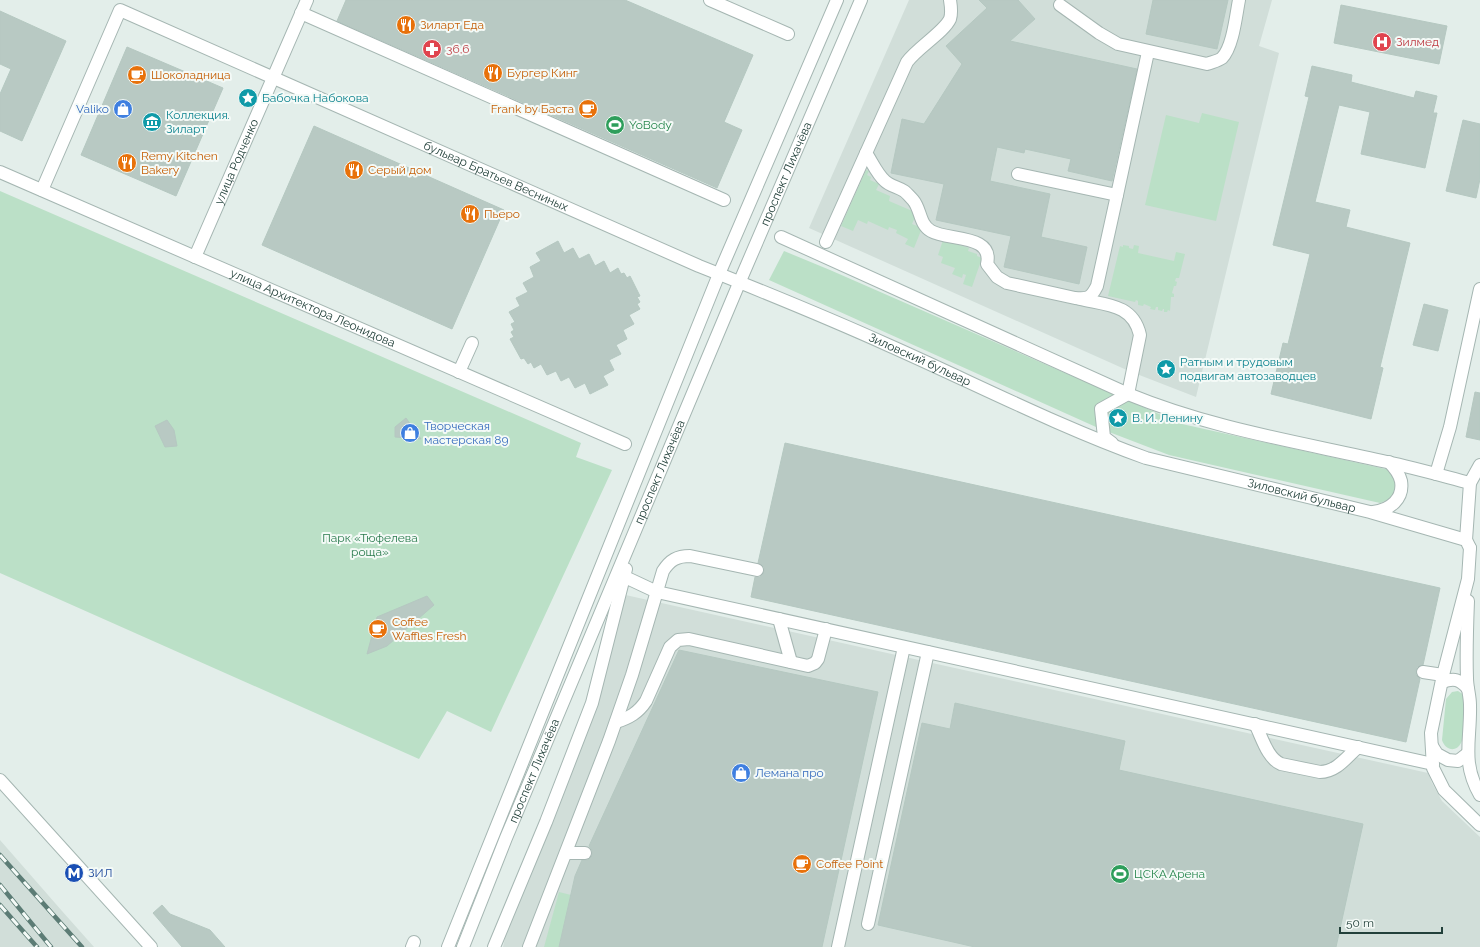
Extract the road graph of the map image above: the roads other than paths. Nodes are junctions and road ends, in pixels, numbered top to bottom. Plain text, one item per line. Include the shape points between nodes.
1 (307, 0) edge
2 (710, 0) edge
3 (837, 0) edge
4 (861, 0) edge
5 (950, 0) edge
6 (1239, 0) edge
7 (1060, 5) dead end
8 (301, 13) junction
9 (788, 34) dead end
10 (1148, 52) junction
11 (273, 78) junction
12 (866, 153) junction
13 (0, 172) edge
14 (1018, 174) dead end
15 (42, 190) junction
16 (1117, 196) junction
17 (724, 200) dead end
18 (781, 237) dead end
19 (826, 242) dead end
20 (195, 257) junction
21 (719, 274) junction
22 (740, 281) junction
23 (1480, 289) edge
24 (1075, 298) junction
25 (475, 345) dead end
26 (463, 373) junction
27 (1128, 394) junction
28 (625, 444) dead end
29 (1119, 449) junction
30 (1388, 462) junction
31 (1480, 465) edge
32 (1436, 474) junction
33 (1470, 483) junction
34 (1372, 512) junction
35 (1472, 546) edge
36 (628, 560) dead end
37 (1475, 565) edge
38 (757, 570) dead end
39 (625, 577) junction
40 (1468, 579) junction
41 (657, 592) junction
42 (779, 619) junction
43 (826, 629) junction
44 (904, 647) junction
45 (928, 652) junction
46 (791, 662) junction
47 (1423, 672) dead end
48 (1443, 679) junction
49 (1468, 688) junction
50 (616, 722) junction
51 (1256, 724) junction
52 (1432, 746) junction
53 (1358, 747) junction
54 (1467, 754) junction
55 (1433, 764) junction
56 (0, 780) edge
57 (1480, 795) edge
58 (1480, 825) edge
59 (566, 853) junction
60 (586, 853) dead end
61 (868, 924) dead end
62 (448, 945) edge
63 (151, 947) edge
64 (463, 947) edge
65 (494, 947) edge
66 (529, 947) edge
67 (838, 947) edge

1 - 8 street, улица Родченко
2 - 9 street
3 - 21 street, проспект Лихачёва
4 - 22 street, проспект Лихачёва
5 - 12 street via 951,13 948,23 907,62
6 - 10 street via 1228,48 1218,61 1207,64
7 - 10 street via 1110,40
8 - 11 street, улица Родченко
8 - 17 street
10 - 16 street
11 - 15 street, бульвар Братьев Весниных via 120,10
11 - 20 street, улица Родченко
11 - 21 street, бульвар Братьев Весниных
12 - 19 street
12 - 24 street via 885,181 904,191 914,201 923,223 930,230 982,245 989,256 987,264 997,277 1007,283
13 - 15 street, улица Архитектора Леонидова
14 - 16 street
15 - 20 street, улица Архитектора Леонидова
16 - 24 street via 1097,286 1093,294 1086,298
18 - 27 street
20 - 26 street, улица Архитектора Леонидова
21 - 22 street, Зиловский бульвар
21 - 62 street, проспект Лихачёва
22 - 29 street, Зиловский бульвар
22 - 64 street, проспект Лихачёва
23 - 32 street via 1450,427
24 - 27 street via 1125,311 1138,325 1140,335
25 - 26 street
26 - 28 street, улица Архитектора Леонидова
27 - 29 street, Зиловский бульвар via 1101,409 1104,437
27 - 30 street via 1206,422
29 - 34 street, Зиловский бульвар via 1146,458
30 - 32 street
30 - 34 street via 1401,480 1401,489 1391,507
31 - 33 street
32 - 33 street
33 - 35 street
34 - 35 street, Зиловский бульвар
35 - 37 street
36 - 39 street
37 - 40 street
38 - 41 street via 681,556 668,563
39 - 41 street
39 - 65 street via 592,703
40 - 48 street
40 - 49 street
41 - 42 street
41 - 50 street
42 - 43 street
42 - 46 street
43 - 44 street
43 - 46 street via 820,655 815,663 808,666
44 - 45 street
44 - 67 street
45 - 51 street
45 - 61 street
46 - 50 street via 689,639 678,640 670,647 646,702 628,718
47 - 48 street
48 - 49 street via 1456,679
48 - 52 street via 1431,733
49 - 54 street via 1470,704
50 - 59 street
51 - 53 street
51 - 53 street via 1270,756 1281,764 1326,772 1336,767
52 - 54 street via 1437,754 1448,760 1458,761
52 - 55 street
53 - 55 street
54 - 57 street via 1469,767
55 - 58 street via 1444,790
56 - 63 street
59 - 60 street
59 - 66 street

